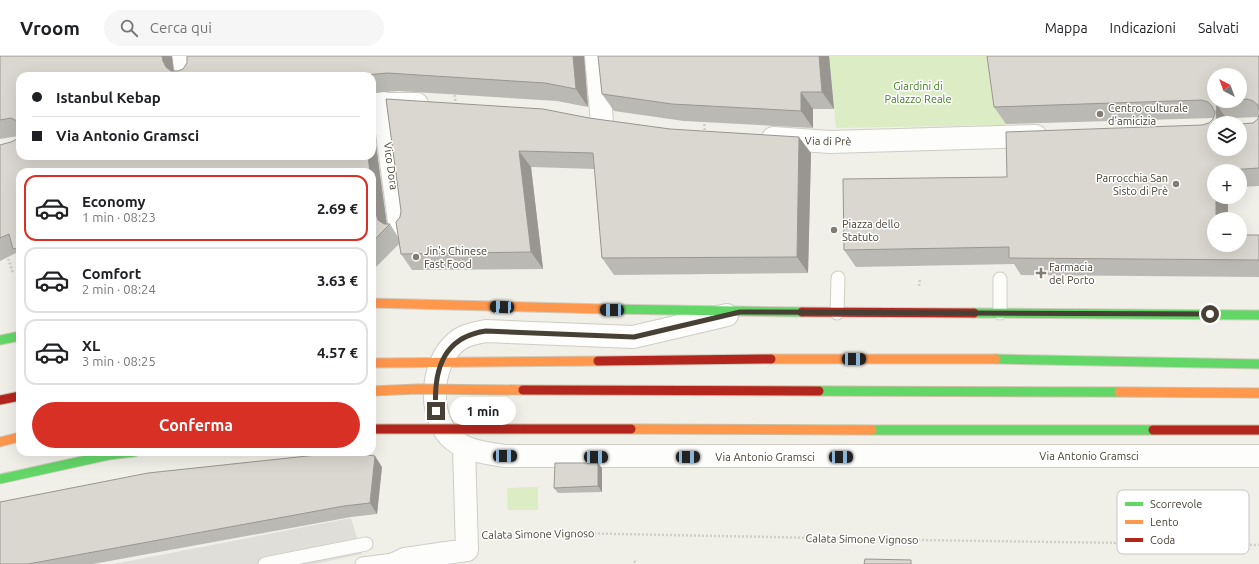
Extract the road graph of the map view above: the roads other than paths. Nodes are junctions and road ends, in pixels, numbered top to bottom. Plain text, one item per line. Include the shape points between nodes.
1 (183, 56) edge
2 (596, 56) edge
3 (186, 72) edge
4 (377, 104) edge
5 (434, 105) edge
6 (579, 118) edge
7 (602, 122) junction
8 (624, 125) edge
9 (1057, 135) edge
10 (752, 137) edge
11 (400, 229) edge
12 (838, 278) dead end
13 (1000, 279) dead end
14 (376, 303) edge
15 (740, 312) junction
16 (837, 312) junction
17 (1000, 313) junction
18 (1259, 315) edge
19 (16, 337) edge
20 (0, 340) edge
21 (441, 362) junction
22 (376, 363) edge
23 (1259, 364) edge
24 (376, 391) edge
25 (1259, 393) edge
26 (16, 397) edge
27 (0, 400) edge
28 (376, 429) edge
29 (1259, 430) edge
30 (16, 438) edge
31 (0, 442) edge
32 (464, 447) junction
33 (104, 456) edge
34 (1259, 456) edge
35 (0, 479) edge
36 (366, 544) dead end
37 (467, 550) edge
38 (399, 561) edge
39 (265, 564) edge
40 (362, 564) edge

1 - 3 street
2 - 7 street
4 - 5 street
4 - 11 street, Vico Dora
6 - 7 street
7 - 8 street
9 - 10 street, Via di Prè via 830,142
12 - 16 lane
13 - 17 lane
14 - 15 main road, Via Antonio Gramsci
15 - 16 main road, Via Antonio Gramsci
15 - 21 street, Via Antonio Gramsci via 634,337 486,331 474,333 452,346
16 - 17 main road, Via Antonio Gramsci
17 - 18 main road, Via Antonio Gramsci
19 - 20 main road
21 - 22 main road
21 - 23 main road via 918,358
21 - 32 street, Via Antonio Gramsci via 436,382 436,411 449,436
24 - 25 main road, bridge
26 - 27 main road
28 - 29 main road, bridge
30 - 31 main road
32 - 34 street, Via Antonio Gramsci via 484,453 513,456
32 - 37 street
33 - 35 main road
36 - 39 lane
37 - 38 street
38 - 40 lane

